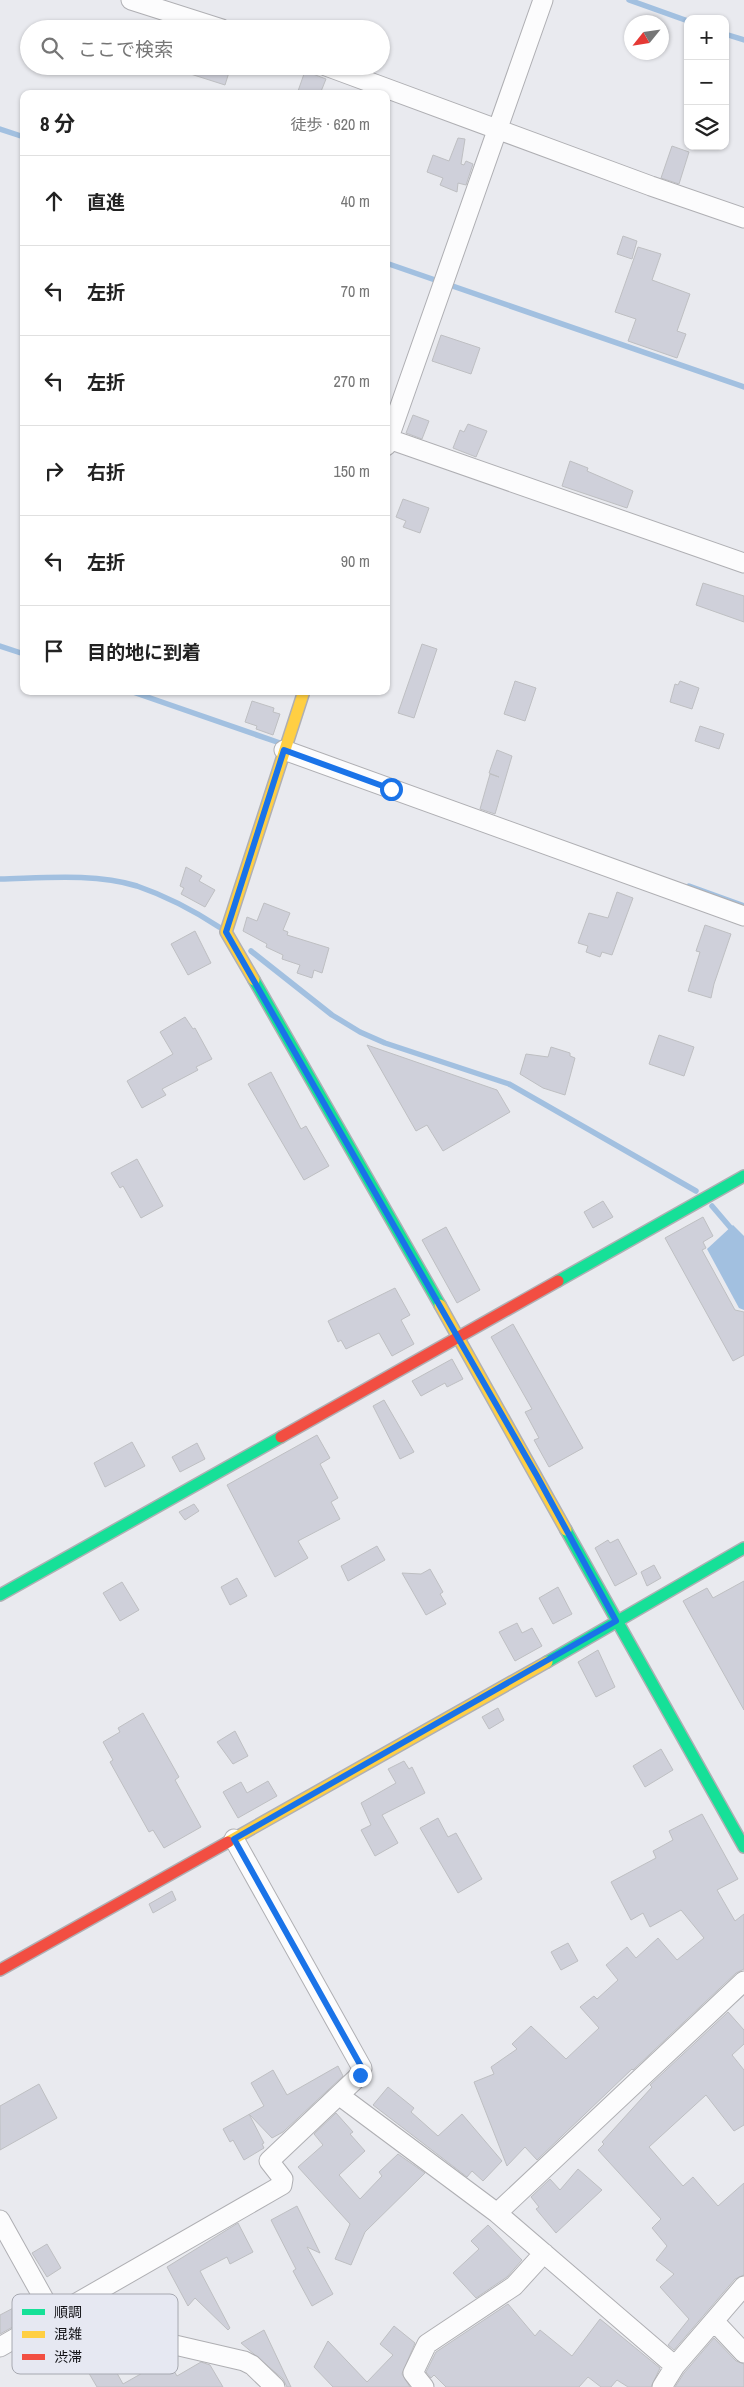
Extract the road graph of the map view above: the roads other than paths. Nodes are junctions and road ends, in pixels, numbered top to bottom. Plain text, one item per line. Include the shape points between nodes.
1 (131, 0) edge
2 (543, 0) edge
3 (194, 20) edge
4 (351, 75) edge
5 (497, 128) junction
6 (744, 218) edge
7 (390, 432) edge
8 (390, 442) edge
9 (744, 563) edge
10 (303, 695) edge
11 (284, 750) junction
12 (744, 916) edge
13 (744, 1176) edge
14 (458, 1336) junction
15 (744, 1548) edge
16 (0, 1595) edge
17 (616, 1621) junction
18 (234, 1839) junction
19 (744, 1847) edge
20 (0, 1970) edge
21 (744, 1981) edge
22 (340, 2096) junction
23 (497, 2214) junction
24 (0, 2220) edge
25 (544, 2253) junction
26 (744, 2286) edge
27 (41, 2294) edge
28 (94, 2294) edge
29 (714, 2321) junction
30 (12, 2340) edge
31 (178, 2346) edge
32 (0, 2347) edge
33 (744, 2354) edge
34 (675, 2366) junction
35 (276, 2387) edge
36 (424, 2387) edge
37 (662, 2387) edge

1 - 3 street
2 - 5 street
4 - 5 street
5 - 6 street
5 - 7 street
8 - 9 street
10 - 11 street
11 - 12 street
11 - 14 street via 226,932
13 - 14 street
14 - 16 street
14 - 17 street
15 - 17 street
17 - 18 street
17 - 19 street
18 - 20 street
18 - 22 street via 362,2068 360,2075
21 - 23 street
22 - 23 street
22 - 28 street via 269,2161 283,2179 282,2185
23 - 25 street
24 - 27 street
25 - 34 street
25 - 36 street via 514,2286 426,2344 413,2373
26 - 29 street
29 - 33 street
29 - 34 street
30 - 32 street
31 - 35 street via 244,2361
34 - 37 street

